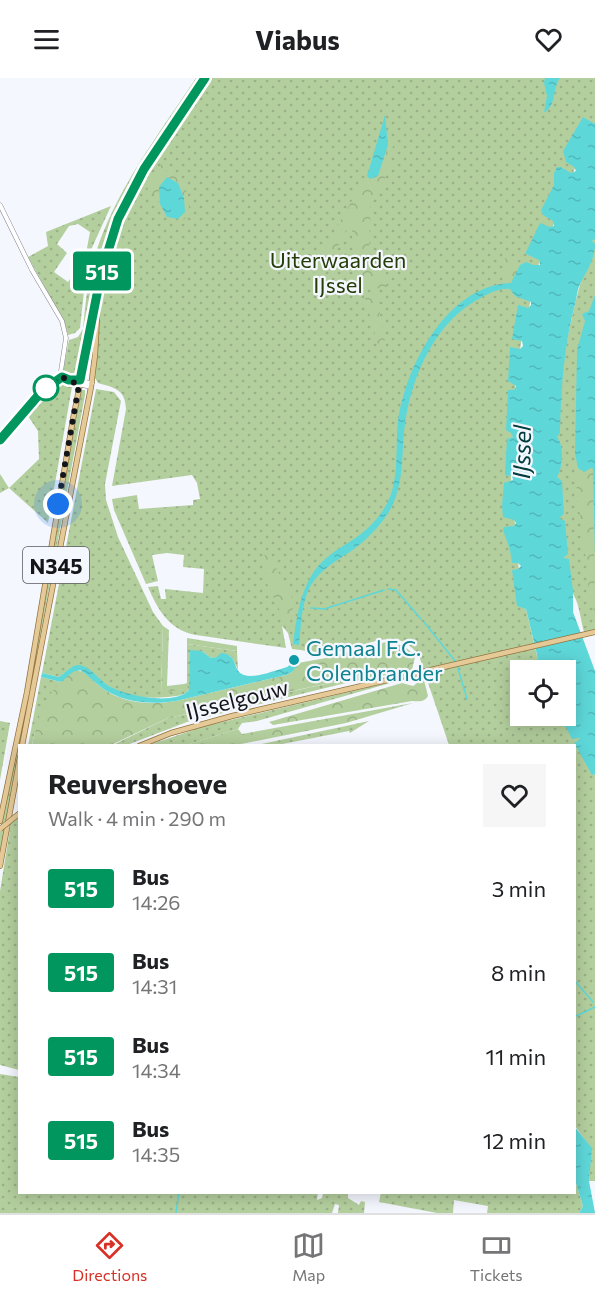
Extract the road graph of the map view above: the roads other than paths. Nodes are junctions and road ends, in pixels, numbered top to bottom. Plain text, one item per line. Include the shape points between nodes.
1 (205, 78) edge
2 (0, 205) edge
3 (98, 293) junction
4 (62, 377) junction
5 (80, 382) junction
6 (91, 385) junction
7 (0, 440) edge
8 (595, 632) edge
9 (34, 668) junction
10 (32, 675) junction
11 (22, 744) edge
12 (145, 744) edge
13 (18, 768) edge
14 (18, 815) edge
15 (0, 821) edge
16 (0, 829) edge
17 (0, 866) edge

1 - 3 main road, N345 via 126,201 106,255
2 - 4 street via 61,317 66,338
3 - 5 main road, N345
3 - 6 main road, N345
4 - 5 street
4 - 7 street via 43,390
5 - 6 street
5 - 9 main road, N345
6 - 9 main road, N345
8 - 12 main road, IJsselgouw via 210,722
9 - 10 main road, N345
10 - 11 main road, N345
10 - 15 main road, N345
13 - 17 main road
14 - 16 main road, bridge

